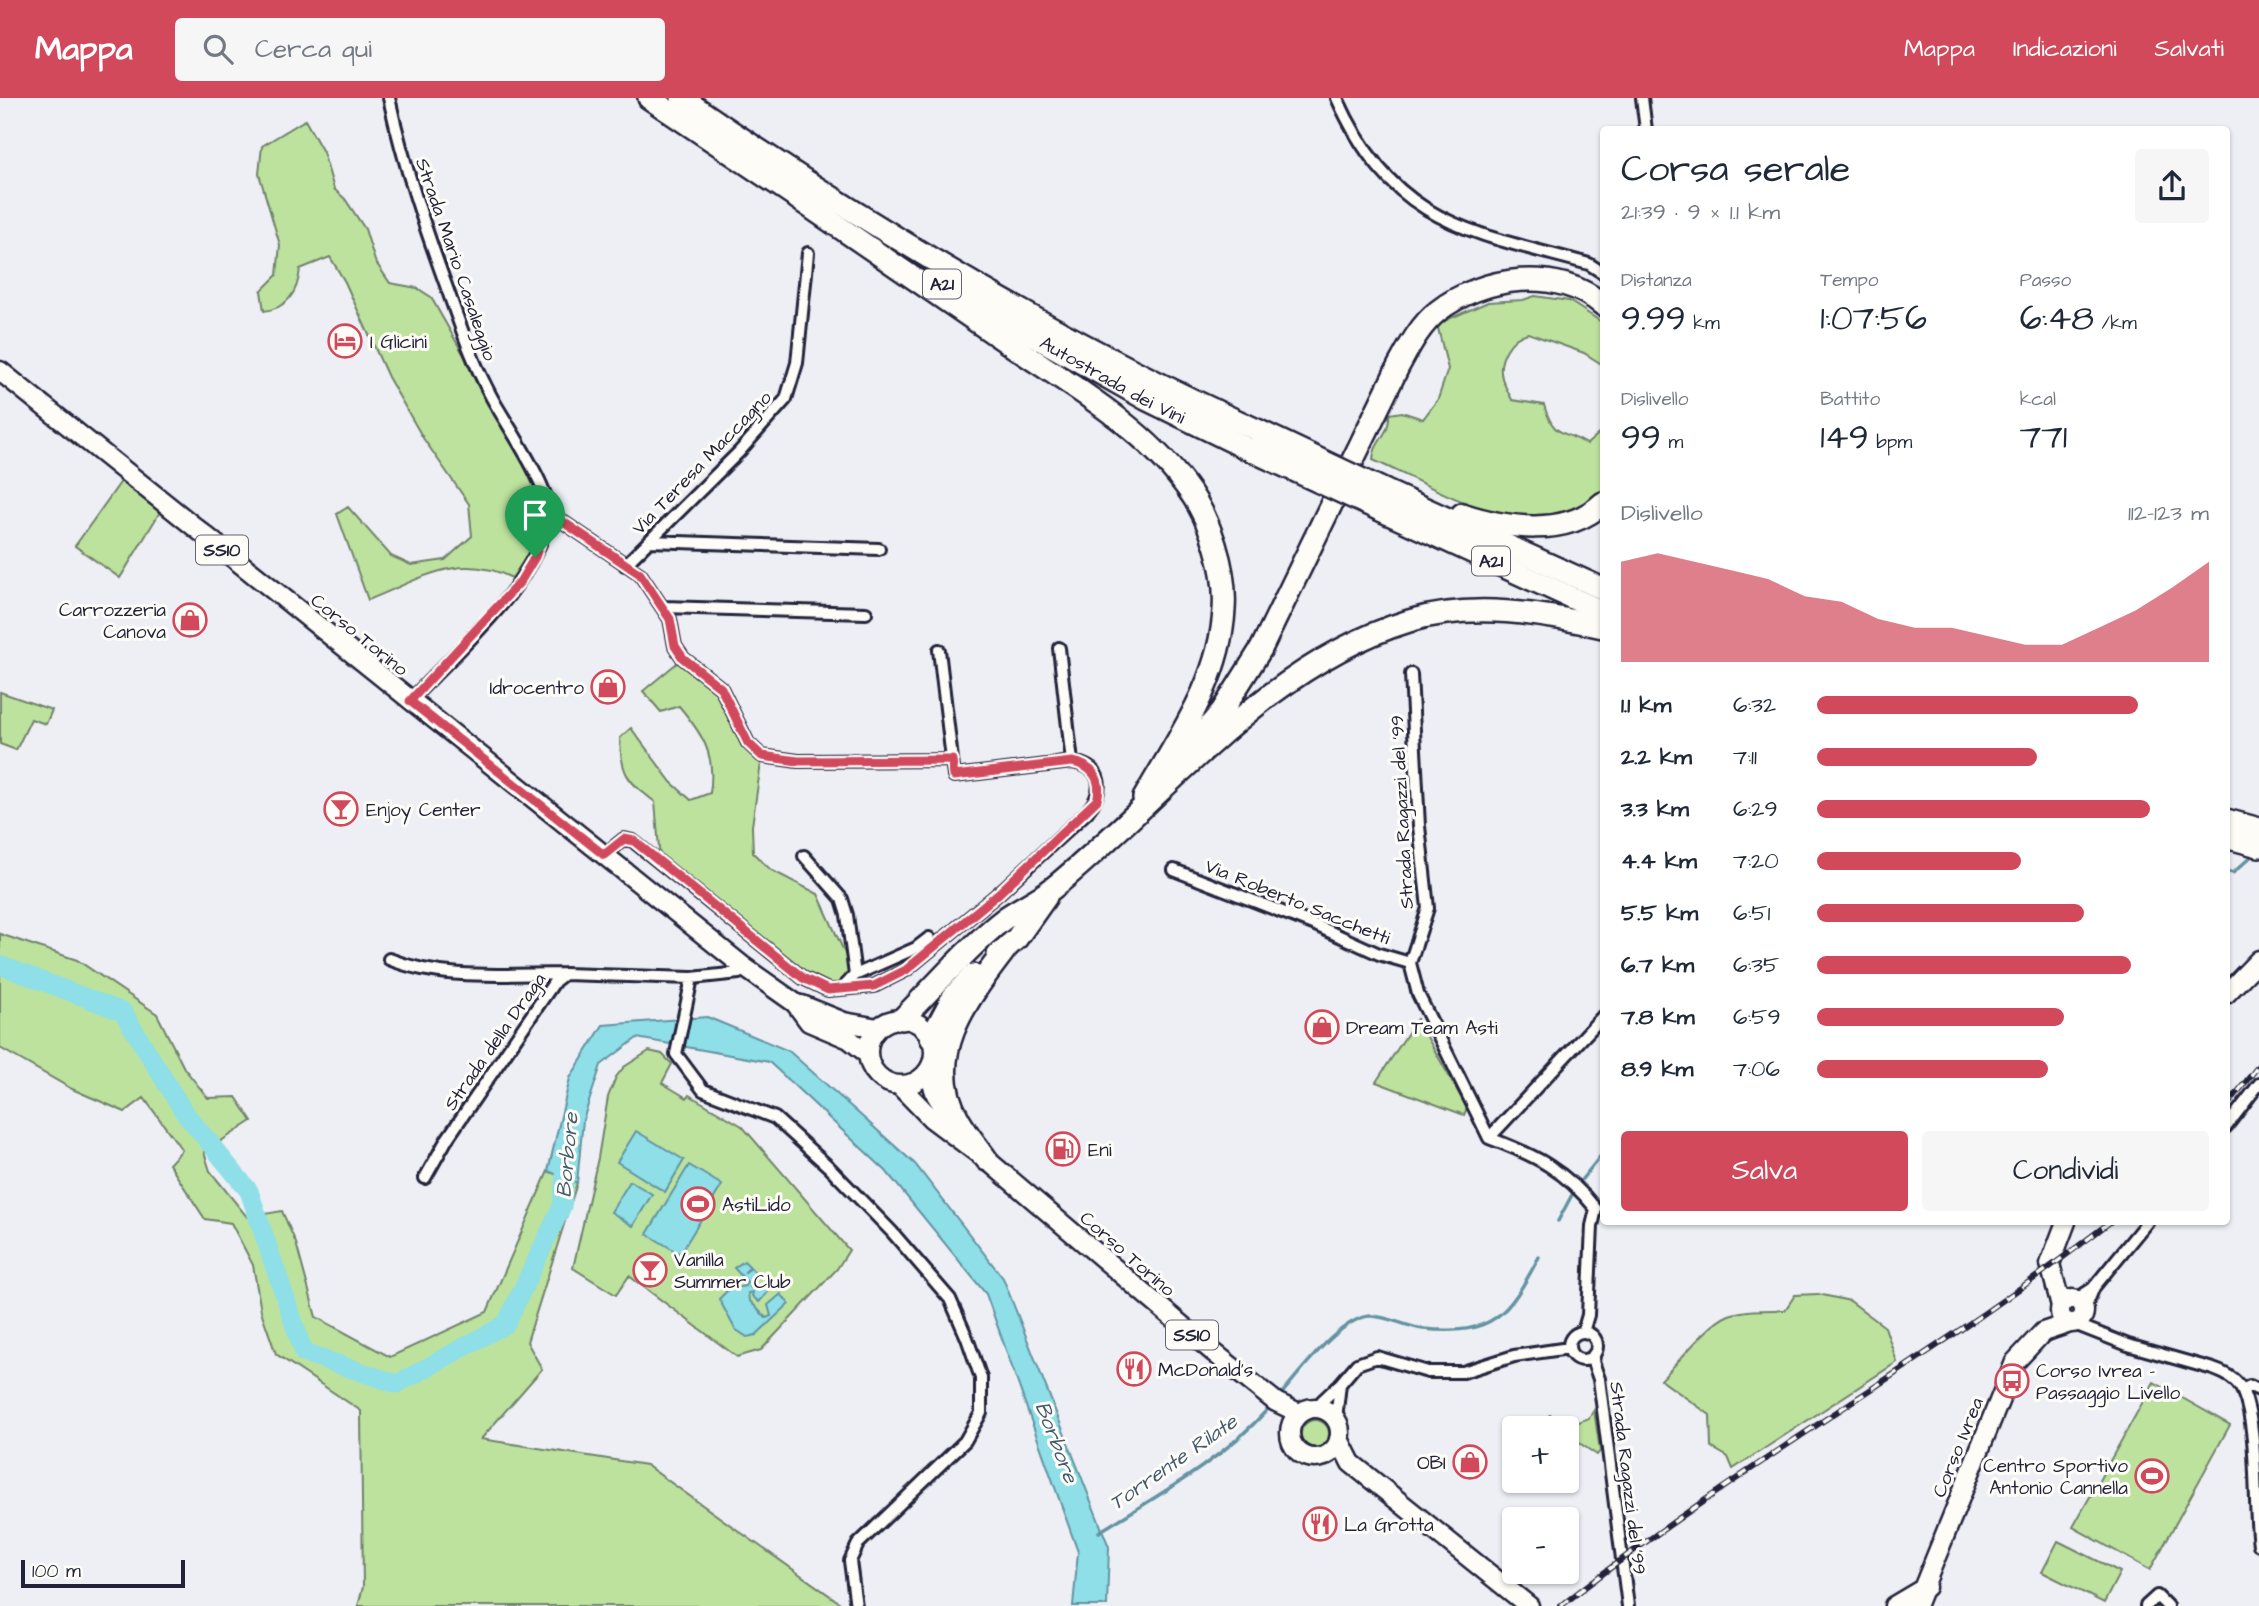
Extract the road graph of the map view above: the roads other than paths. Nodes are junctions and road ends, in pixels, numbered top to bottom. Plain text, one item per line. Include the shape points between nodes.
1 (389, 98) edge
2 (649, 98) edge
3 (682, 98) edge
4 (1336, 98) edge
5 (1642, 98) edge
6 (1646, 126) edge
7 (797, 198) junction
8 (808, 253) dead end
9 (1600, 271) edge
10 (1600, 302) edge
11 (0, 371) edge
12 (1253, 439) junction
13 (1382, 500) junction
14 (1600, 504) edge
15 (550, 513) junction
16 (649, 541) junction
17 (879, 549) dead end
18 (625, 565) junction
19 (1600, 588) edge
20 (664, 607) junction
21 (1600, 610) edge
22 (866, 613) dead end
23 (1600, 626) edge
24 (1059, 648) dead end
25 (939, 650) dead end
26 (1411, 674) dead end
27 (410, 701) junction
28 (952, 760) junction
29 (1072, 762) junction
30 (1136, 812) junction
31 (2230, 821) edge
32 (2259, 829) edge
33 (2230, 838) edge
34 (2259, 846) edge
35 (604, 855) junction
36 (804, 856) dead end
37 (1174, 870) dead end
38 (1051, 890) junction
39 (929, 938) dead end
40 (1008, 946) junction
41 (389, 959) dead end
42 (2259, 960) edge
43 (1410, 962) junction
44 (744, 967) junction
45 (564, 974) junction
46 (855, 975) junction
47 (692, 978) junction
48 (843, 988) junction
49 (2230, 990) edge
50 (795, 1003) junction
51 (902, 1019) junction
52 (1600, 1019) edge
53 (878, 1028) junction
54 (931, 1038) junction
55 (868, 1054) junction
56 (928, 1071) junction
57 (2259, 1084) edge
58 (899, 1085) junction
59 (2230, 1122) edge
60 (1489, 1138) junction
61 (987, 1160) junction
62 (425, 1178) dead end
63 (1600, 1202) edge
64 (1596, 1209) junction
65 (2065, 1225) edge
66 (2073, 1225) edge
67 (2145, 1225) edge
68 (2072, 1311) junction
69 (1583, 1332) junction
70 (1569, 1348) junction
71 (1594, 1356) junction
72 (1340, 1384) junction
73 (2242, 1390) junction
74 (2259, 1390) edge
75 (1320, 1408) junction
76 (1336, 1419) junction
77 (1295, 1420) junction
78 (1339, 1439) junction
79 (1326, 1455) junction
80 (1351, 1463) junction
81 (2259, 1545) edge
82 (1926, 1587) junction
83 (856, 1606) edge
84 (1529, 1606) edge
85 (1628, 1606) edge
86 (1893, 1606) edge
87 (1916, 1606) edge
88 (2146, 1606) edge
89 (2167, 1606) edge

1 - 15 street, Strada Mario Casaleggio via 417,211 462,335 479,375 543,489
2 - 7 highway, Autostrada dei Vini / A21
3 - 12 highway, Autostrada dei Vini / A21 via 805,183
4 - 9 street via 1367,154 1419,206 1457,227 1589,264
5 - 6 street
7 - 12 highway, Autostrada dei Vini / A21 via 1146,399
7 - 30 highway via 1099,404 1156,452 1195,500 1213,542 1224,590 1217,657 1207,686
8 - 16 street, Via Teresa Maccagno via 797,363 786,399
10 - 30 highway via 1560,284 1516,280 1458,296 1425,324 1398,367 1250,668 1222,711
11 - 27 main road, Corso Torino / SS10
12 - 13 highway, Autostrada dei Vini / A21, bridge
13 - 14 highway via 1517,527 1559,525
13 - 19 highway, Autostrada dei Vini / A21
13 - 21 highway, Autostrada dei Vini / A21
15 - 18 street
15 - 27 street via 535,557 520,582
16 - 17 street
16 - 18 street, Via Teresa Maccagno
18 - 20 street via 640,574
20 - 22 street
20 - 28 street via 675,646 721,688 748,743 762,756 798,761
23 - 30 highway via 1539,615 1450,612 1369,636 1268,697
24 - 29 street
25 - 28 street
26 - 43 street, Strada Ragazzi del '99 via 1428,908
27 - 35 main road, Corso Torino / SS10
28 - 29 street via 954,776
29 - 48 street via 1084,764 1095,774 1101,789 1087,812 906,970 874,986
30 - 38 highway
31 - 32 highway
33 - 34 highway
35 - 44 main road, Corso Torino / SS10
35 - 48 street via 624,839 634,841 803,978 828,990
36 - 46 street via 842,899
37 - 43 street, Via Roberto Sacchetti
38 - 40 highway
38 - 51 highway via 1003,920
39 - 46 street
40 - 54 highway via 953,997
40 - 61 highway via 961,1012 948,1039 945,1067 958,1118
41 - 45 street via 410,968 448,973
42 - 49 main road
43 - 60 street via 1418,994
44 - 47 street, Strada della Draga via 739,973
44 - 50 main road, Corso Torino / SS10
45 - 47 street, Strada della Draga
45 - 62 street, Strada della Draga
46 - 48 street
47 - 83 street via 676,1054 703,1090 775,1118 892,1232 950,1299 981,1378 981,1413 965,1441 858,1545 850,1561
50 - 53 main road, Corso Torino via 844,1023
50 - 55 main road, Corso Torino via 809,1022
51 - 53 main road, Corso Torino
51 - 54 main road via 919,1025
52 - 60 street
53 - 55 main road
54 - 56 main road, Corso Torino via 933,1055
55 - 58 main road, Corso Torino via 881,1079
56 - 58 main road via 910,1084
56 - 61 main road, Corso Torino via 936,1095 953,1121
57 - 59 street
58 - 61 main road, Corso Torino via 931,1118
60 - 64 street via 1536,1155 1567,1177
61 - 77 main road, Corso Torino / SS10
63 - 64 street
64 - 69 street
65 - 68 main road via 2050,1264
66 - 68 main road via 2059,1267
67 - 68 street
68 - 73 street via 2095,1333 2213,1369
68 - 82 main road, Corso Ivrea via 2023,1351 1998,1401
69 - 70 street via 1571,1338
69 - 71 street via 1595,1338 1598,1348
70 - 71 street via 1577,1359
70 - 72 street via 1514,1356 1463,1372 1428,1372 1377,1357 1357,1364
71 - 85 street, Strada Ragazzi del '99
72 - 75 street
72 - 76 street
73 - 74 street via 2250,1386
73 - 81 street via 2251,1414
75 - 76 main road
75 - 77 main road
76 - 78 main road
77 - 79 main road via 1291,1442 1301,1454
78 - 79 main road
78 - 80 main road
79 - 80 main road
80 - 84 main road
82 - 86 main road
82 - 87 main road, Corso Ivrea
88 - 89 street via 2157,1596

